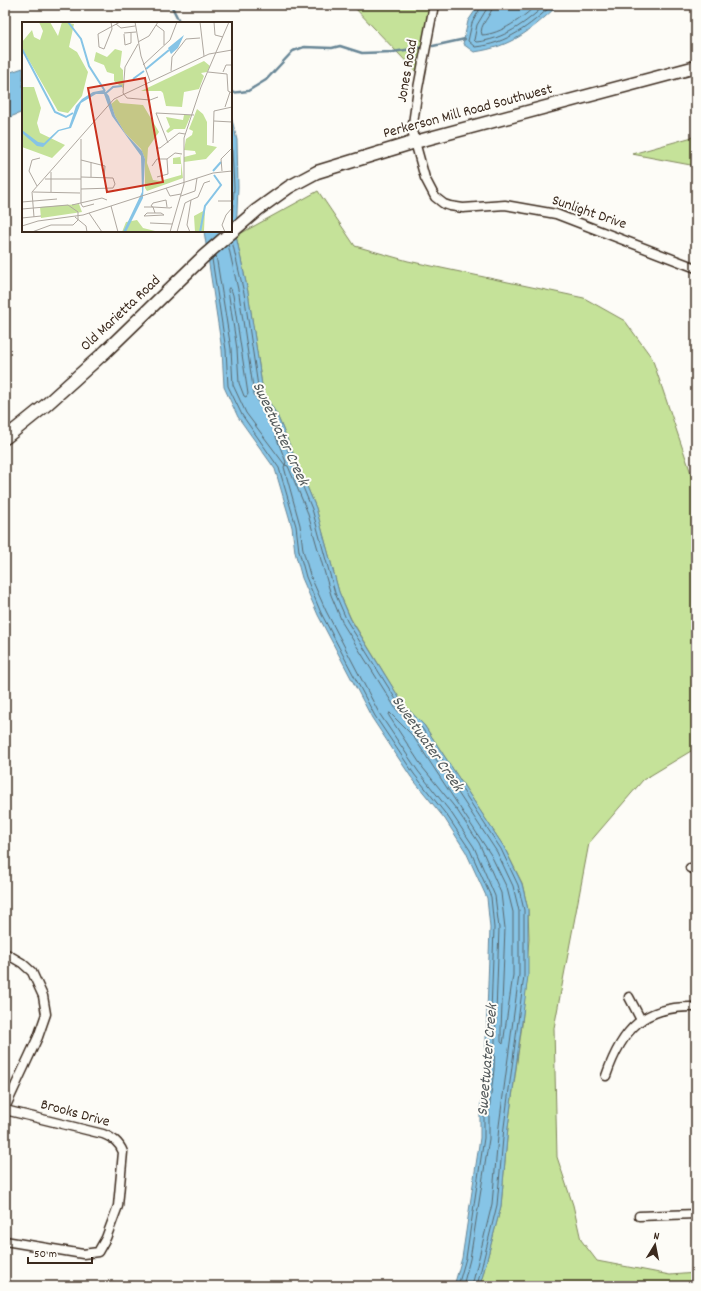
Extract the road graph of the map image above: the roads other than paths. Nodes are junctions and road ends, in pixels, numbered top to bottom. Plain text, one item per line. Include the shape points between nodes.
1 (434, 5) edge
2 (696, 67) edge
3 (414, 142) junction
4 (257, 210) joint
5 (232, 232) edge
6 (232, 232) edge
7 (696, 268) edge
8 (5, 438) edge
9 (5, 953) edge
10 (629, 997) dead end
11 (696, 1007) edge
12 (641, 1020) junction
13 (606, 1076) dead end
14 (5, 1109) edge
15 (696, 1214) edge
16 (639, 1216) dead end
17 (5, 1240) edge

1 - 3 street, Jones Road via 418,88 412,131
2 - 3 street, Perkerson Mill Road Southwest
3 - 4 street, Perkerson Mill Road Southwest via 317,172 289,187
3 - 7 street, Sunlight Drive via 425,178 435,197 444,204 463,208 505,205 556,214
4 - 5 street, Old Marietta Road
6 - 8 street, Old Marietta Road via 46,406
9 - 14 street via 32,972 43,996 46,1014 38,1038
10 - 12 street
11 - 12 street via 679,1006 658,1011
12 - 13 street via 626,1033 619,1044
14 - 17 street, Brooks Drive via 113,1138 123,1152 118,1206 98,1252 83,1254
15 - 16 street

